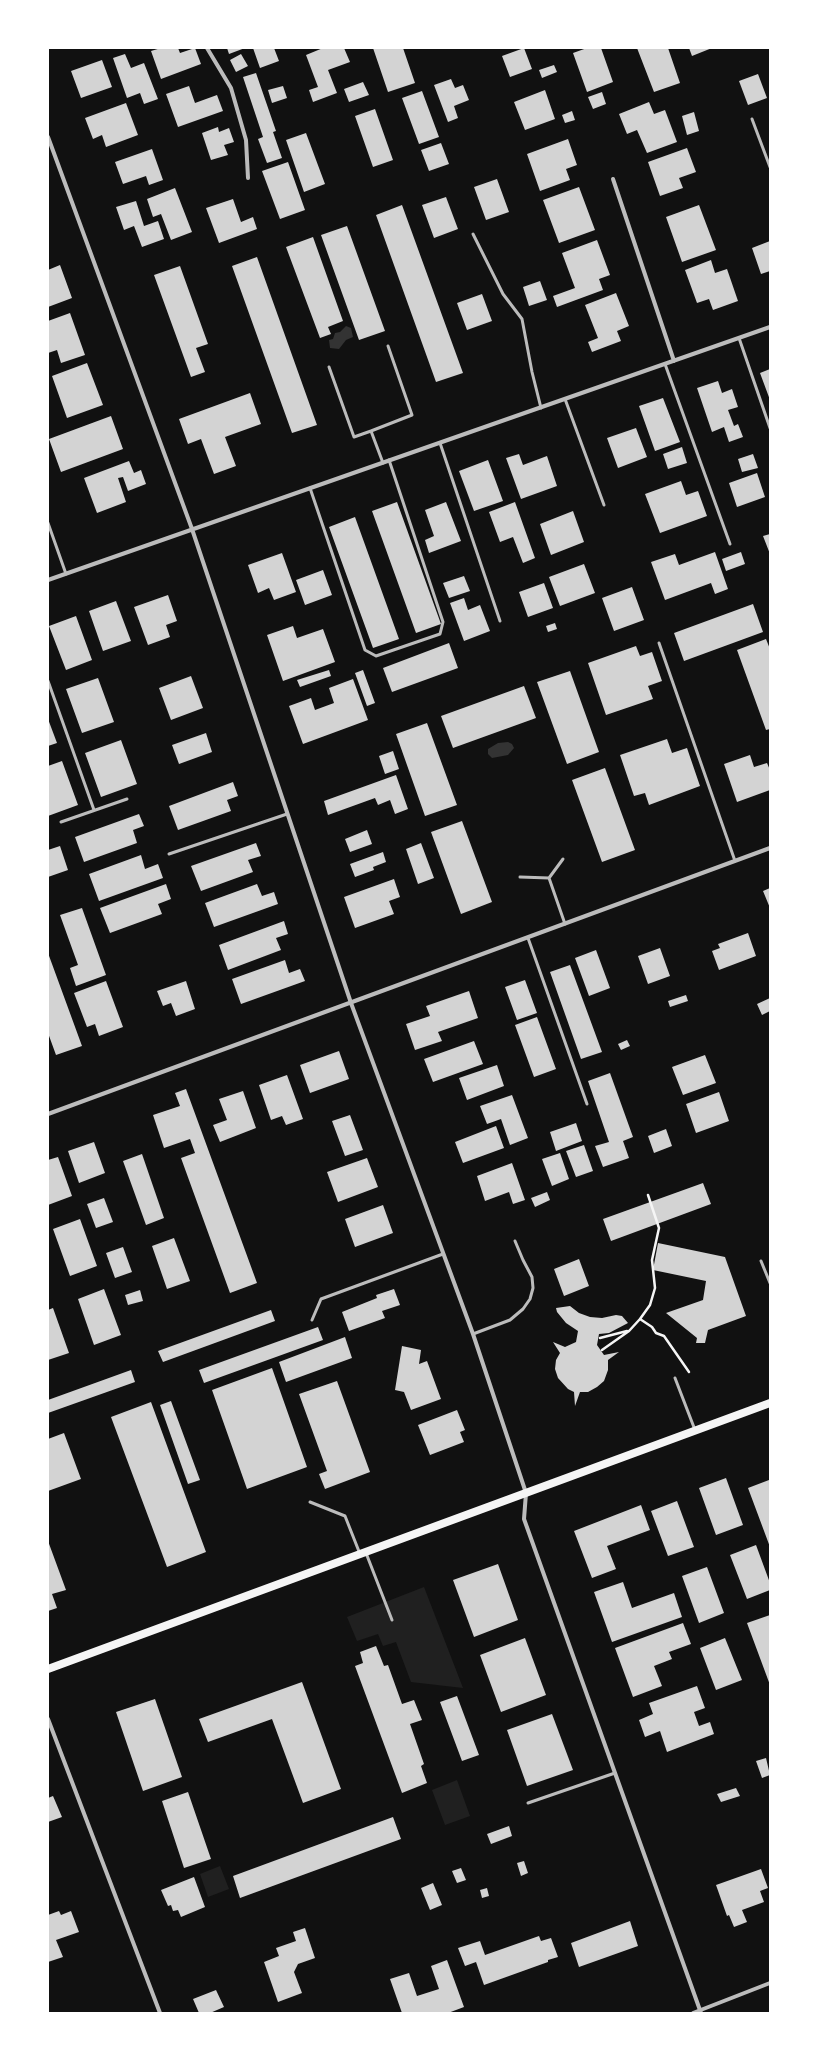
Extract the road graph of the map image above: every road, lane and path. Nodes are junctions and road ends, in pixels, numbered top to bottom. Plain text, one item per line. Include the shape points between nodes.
1 (207, 48) edge
2 (752, 119) dead end
3 (48, 137) edge
4 (770, 167) edge
5 (248, 178) dead end
6 (613, 180) dead end
7 (473, 234) dead end
8 (770, 327) edge
9 (739, 338) junction
10 (388, 346) dead end
11 (674, 361) junction
12 (665, 364) junction
13 (329, 367) dead end
14 (565, 399) junction
15 (541, 408) junction
16 (770, 428) edge
17 (371, 431) junction
18 (440, 443) junction
19 (389, 460) junction
20 (383, 463) junction
21 (310, 488) junction
22 (604, 505) dead end
23 (48, 523) edge
24 (192, 529) junction
25 (730, 544) dead end
26 (66, 574) junction
27 (48, 580) edge
28 (500, 622) dead end
29 (659, 643) dead end
30 (48, 680) edge
31 (127, 799) dead end
32 (94, 810) junction
33 (287, 814) junction
34 (61, 822) dead end
35 (770, 848) edge
36 (169, 854) dead end
37 (563, 859) dead end
38 (736, 861) junction
39 (520, 877) dead end
40 (549, 878) junction
41 (565, 924) junction
42 (528, 938) junction
43 (351, 1003) junction
44 (587, 1104) dead end
45 (48, 1114) edge
46 (648, 1195) dead end
47 (515, 1242) dead end
48 (443, 1254) junction
49 (762, 1261) dead end
50 (770, 1283) edge
51 (640, 1319) junction
52 (312, 1320) dead end
53 (629, 1331) junction
54 (473, 1334) junction
55 (600, 1338) dead end
56 (602, 1350) dead end
57 (689, 1372) dead end
58 (675, 1378) dead end
59 (770, 1402) edge
60 (695, 1430) junction
61 (526, 1493) junction
62 (310, 1502) dead end
63 (363, 1553) junction
64 (392, 1620) dead end
65 (48, 1669) edge
66 (48, 1719) edge
67 (615, 1773) junction
68 (528, 1803) dead end
69 (770, 1983) edge
70 (701, 2012) edge
71 (160, 2013) edge
72 (693, 2013) edge

1 - 5 street via 231,88 246,140
2 - 4 lane
3 - 24 street
6 - 11 street
7 - 15 lane via 503,294 522,319
8 - 9 street
9 - 11 street
9 - 16 lane
10 - 17 lane via 412,415
11 - 12 street
12 - 14 street
12 - 25 lane
13 - 17 lane via 354,437
14 - 15 street
14 - 22 lane
15 - 18 street
17 - 20 lane
18 - 19 street
18 - 28 lane
19 - 20 street
19 - 21 lane via 443,622 440,634 376,656 365,650
20 - 21 street
21 - 24 street
23 - 26 lane
24 - 26 street
24 - 33 street
26 - 27 street
29 - 38 lane
30 - 32 lane
31 - 32 lane
32 - 34 lane
33 - 36 lane
33 - 43 street
35 - 38 street
37 - 40 lane
38 - 41 street
39 - 40 lane
40 - 41 lane
41 - 42 street
42 - 43 street
42 - 44 lane
43 - 45 street
43 - 48 street
46 - 51 path via 659,1228 652,1260 655,1288 650,1305
47 - 54 lane via 532,1277 530,1299 510,1320
48 - 52 lane via 321,1300
48 - 54 street
49 - 50 lane
51 - 53 path
51 - 57 path via 656,1333 664,1336
53 - 55 path
53 - 56 path
54 - 61 street
58 - 60 lane
59 - 60 main road
60 - 61 main road
61 - 63 main road
61 - 67 street via 524,1519
62 - 63 lane via 345,1516
63 - 64 lane
63 - 65 main road
66 - 71 street
67 - 68 lane
67 - 70 street
69 - 70 street
70 - 72 street

